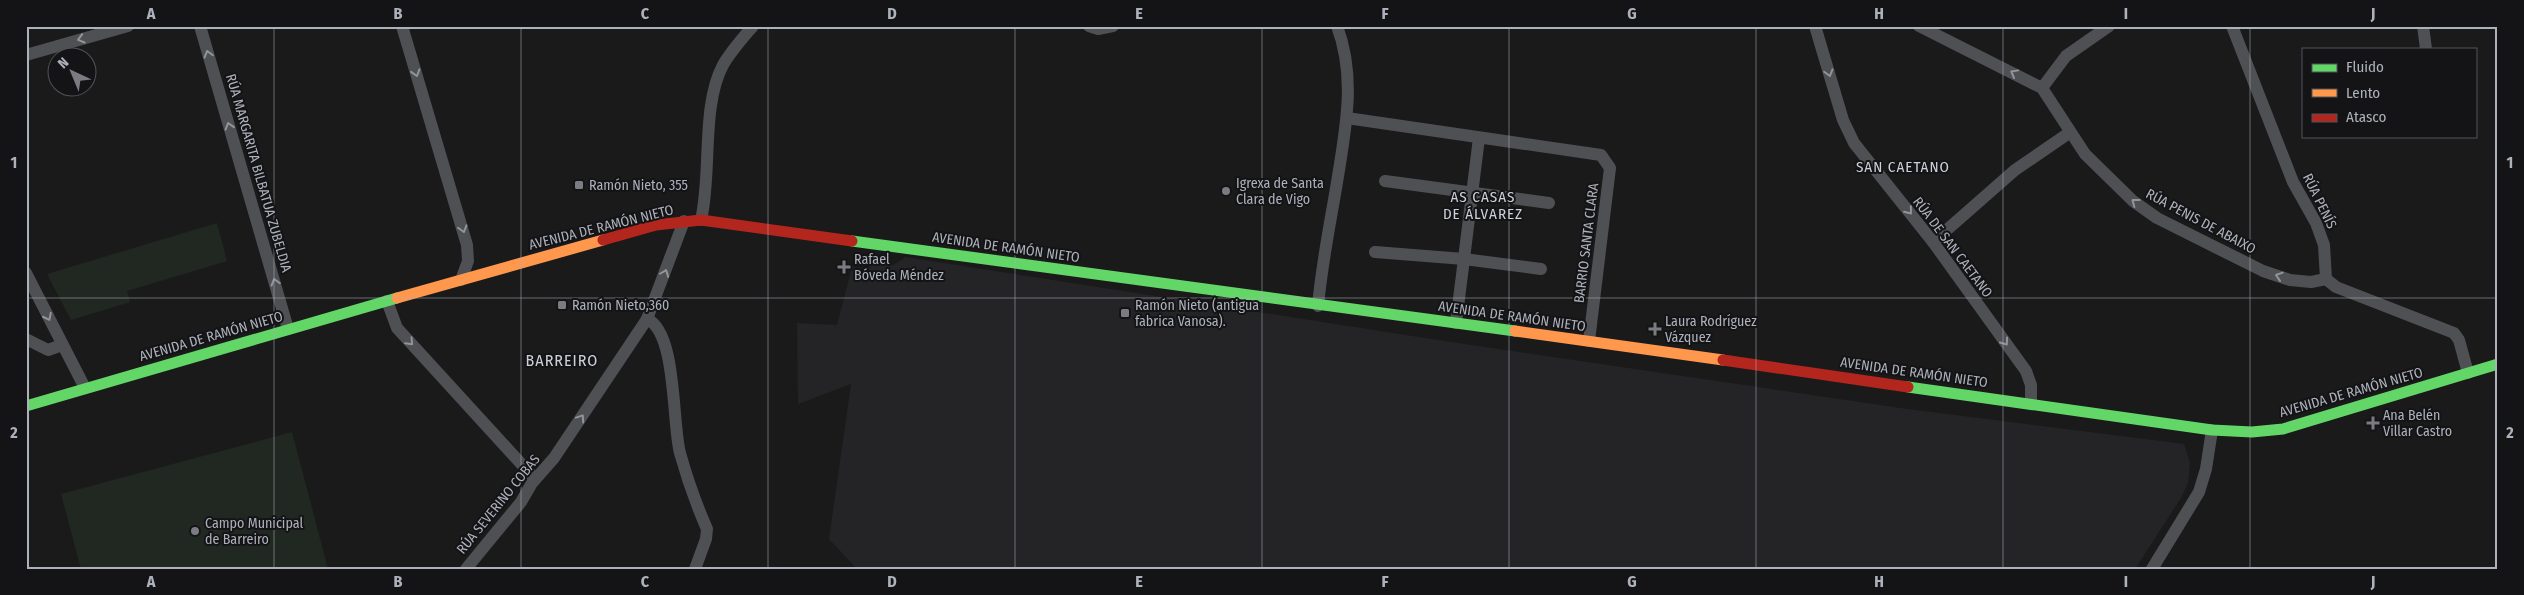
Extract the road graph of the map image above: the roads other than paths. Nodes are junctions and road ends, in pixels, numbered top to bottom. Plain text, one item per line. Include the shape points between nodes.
1 (128, 26) edge
2 (200, 26) edge
3 (402, 26) edge
4 (753, 26) edge
5 (1089, 26) edge
6 (1113, 26) edge
7 (1337, 26) edge
8 (1814, 26) edge
9 (1919, 26) edge
10 (2109, 26) edge
11 (2232, 26) edge
12 (2423, 26) edge
13 (2426, 48) edge
14 (26, 55) edge
15 (2042, 88) junction
16 (1347, 118) junction
17 (2069, 133) junction
18 (1479, 138) junction
19 (1385, 181) dead end
20 (1473, 192) junction
21 (1549, 202) dead end
22 (701, 220) junction
23 (684, 221) junction
24 (1933, 242) junction
25 (1375, 252) dead end
26 (1464, 259) junction
27 (1541, 269) dead end
28 (26, 273) edge
29 (2326, 279) junction
30 (461, 280) junction
31 (387, 300) junction
32 (1318, 306) junction
33 (647, 319) junction
34 (1456, 323) junction
35 (288, 329) junction
36 (26, 339) edge
37 (1589, 341) junction
38 (62, 344) junction
39 (2498, 364) edge
40 (2468, 373) junction
41 (85, 388) junction
42 (2030, 404) junction
43 (26, 406) edge
44 (2212, 430) junction
45 (536, 479) junction
46 (466, 569) edge
47 (695, 569) edge
48 (2152, 569) edge

1 -> 14 street
35 -> 2 street, RÚA MARGARITA BILBATUA ZUBELDIA
3 -> 30 street via 467,245 468,261
4 - 22 street via 722,67 713,97
5 - 6 street via 1098,29
7 - 16 street via 1349,76
8 -> 24 street, RÚA DE SAN CAETANO via 1843,120 1854,143
15 -> 9 street
10 - 15 street via 2066,56
11 - 29 street, RÚA PENÍS via 2293,182 2324,245
12 - 13 street
15 - 17 street, RÚA PENIS DE ABAIXO
16 - 18 street, BARRIO SANTA CLARA
16 - 32 street
17 - 24 street via 2015,170
29 -> 17 street, RÚA PENIS DE ABAIXO via 2311,282 2290,280 2263,271 2157,218 2107,178
18 - 20 street
18 - 37 street, BARRIO SANTA CLARA via 1601,155 1610,168
19 - 20 street
20 - 21 street
20 - 26 street
22 - 23 main road, AVENIDA DE RAMÓN NIETO
22 - 32 main road, AVENIDA DE RAMÓN NIETO
23 - 30 main road, AVENIDA DE RAMÓN NIETO via 656,225
33 -> 23 street, RÚA SEVERINO COBAS
24 -> 42 street, RÚA DE SAN CAETANO via 2026,371 2031,385
25 - 26 street
26 - 27 street
26 - 34 street
28 -> 38 street
29 - 40 street via 2336,287 2454,333
30 - 31 main road, AVENIDA DE RAMÓN NIETO
31 - 35 main road, AVENIDA DE RAMÓN NIETO
31 -> 45 street via 397,328
32 - 34 main road, AVENIDA DE RAMÓN NIETO
45 -> 33 street, RÚA SEVERINO COBAS via 554,458
33 - 47 street via 656,324 665,345 680,454 706,529 706,539
34 - 37 main road, AVENIDA DE RAMÓN NIETO
35 - 41 main road, AVENIDA DE RAMÓN NIETO
36 - 38 street via 48,350
37 - 42 main road, AVENIDA DE RAMÓN NIETO
38 - 41 street
39 - 40 main road, AVENIDA DE RAMÓN NIETO
40 - 44 main road, AVENIDA DE RAMÓN NIETO via 2283,429 2252,432
41 - 43 main road, AVENIDA DE RAMÓN NIETO
42 - 44 main road, AVENIDA DE RAMÓN NIETO
44 - 48 street via 2199,492
45 - 46 street, RÚA SEVERINO COBAS

